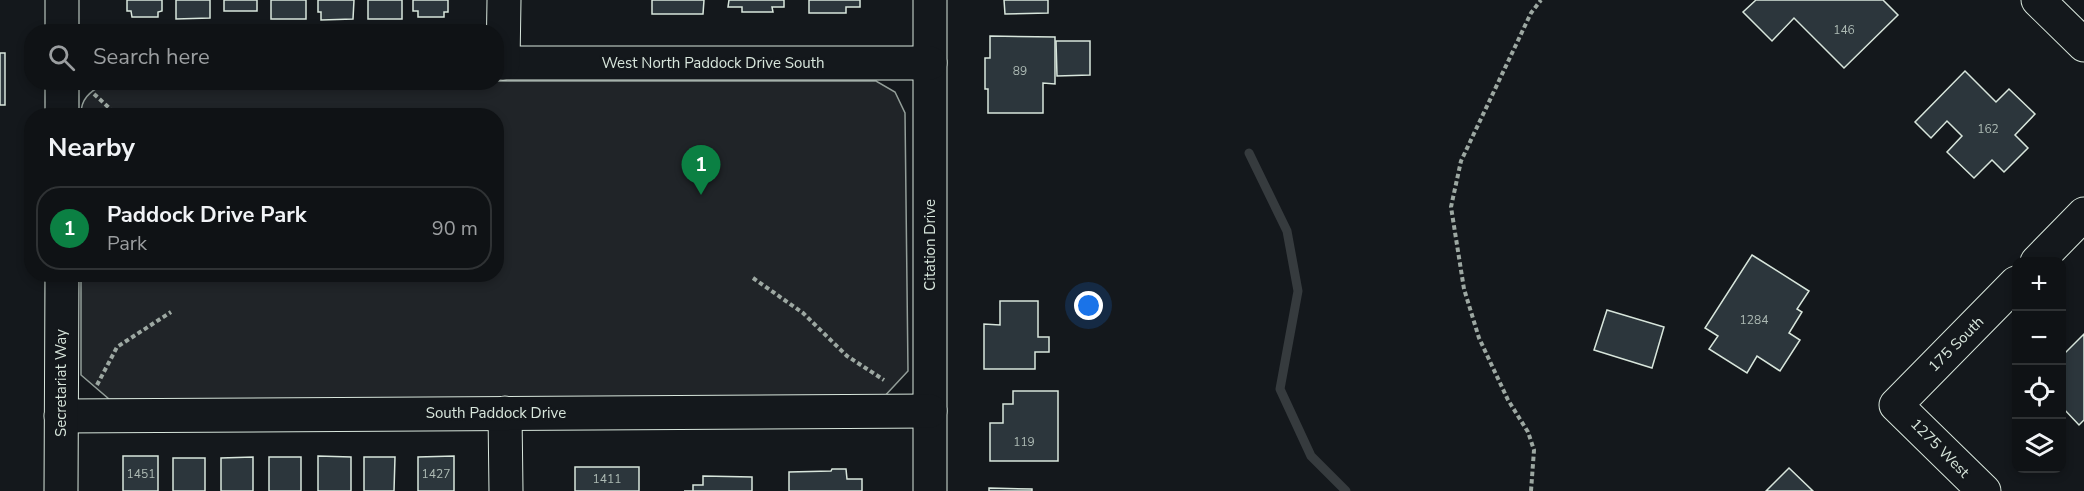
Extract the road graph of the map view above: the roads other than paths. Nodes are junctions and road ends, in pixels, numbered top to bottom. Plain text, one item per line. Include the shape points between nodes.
1 (62, 0) edge
2 (504, 0) edge
3 (930, 0) edge
4 (2038, 0) edge
5 (62, 24) edge
6 (502, 24) edge
7 (2084, 45) edge
8 (504, 63) edge
9 (930, 63) junction
10 (75, 90) edge
11 (66, 108) edge
12 (2084, 214) edge
13 (2041, 257) edge
14 (62, 282) edge
15 (2012, 287) edge
16 (1896, 405) joint
17 (930, 411) junction
18 (505, 413) junction
19 (62, 416) junction
20 (61, 491) edge
21 (506, 491) edge
22 (930, 491) edge
23 (1984, 491) edge

1 - 5 street
2 - 6 street
3 - 9 street, Citation Drive
4 - 7 street
8 - 9 street, West North Paddock Drive South
9 - 17 street, Citation Drive
10 - 11 street
12 - 13 street
14 - 19 street, Secretariat Way
15 - 16 street, 175 South
16 - 23 street, 1275 West
17 - 18 street, South Paddock Drive
17 - 22 street, Citation Drive
18 - 19 street, South Paddock Drive
18 - 21 street
19 - 20 street, Secretariat Way

